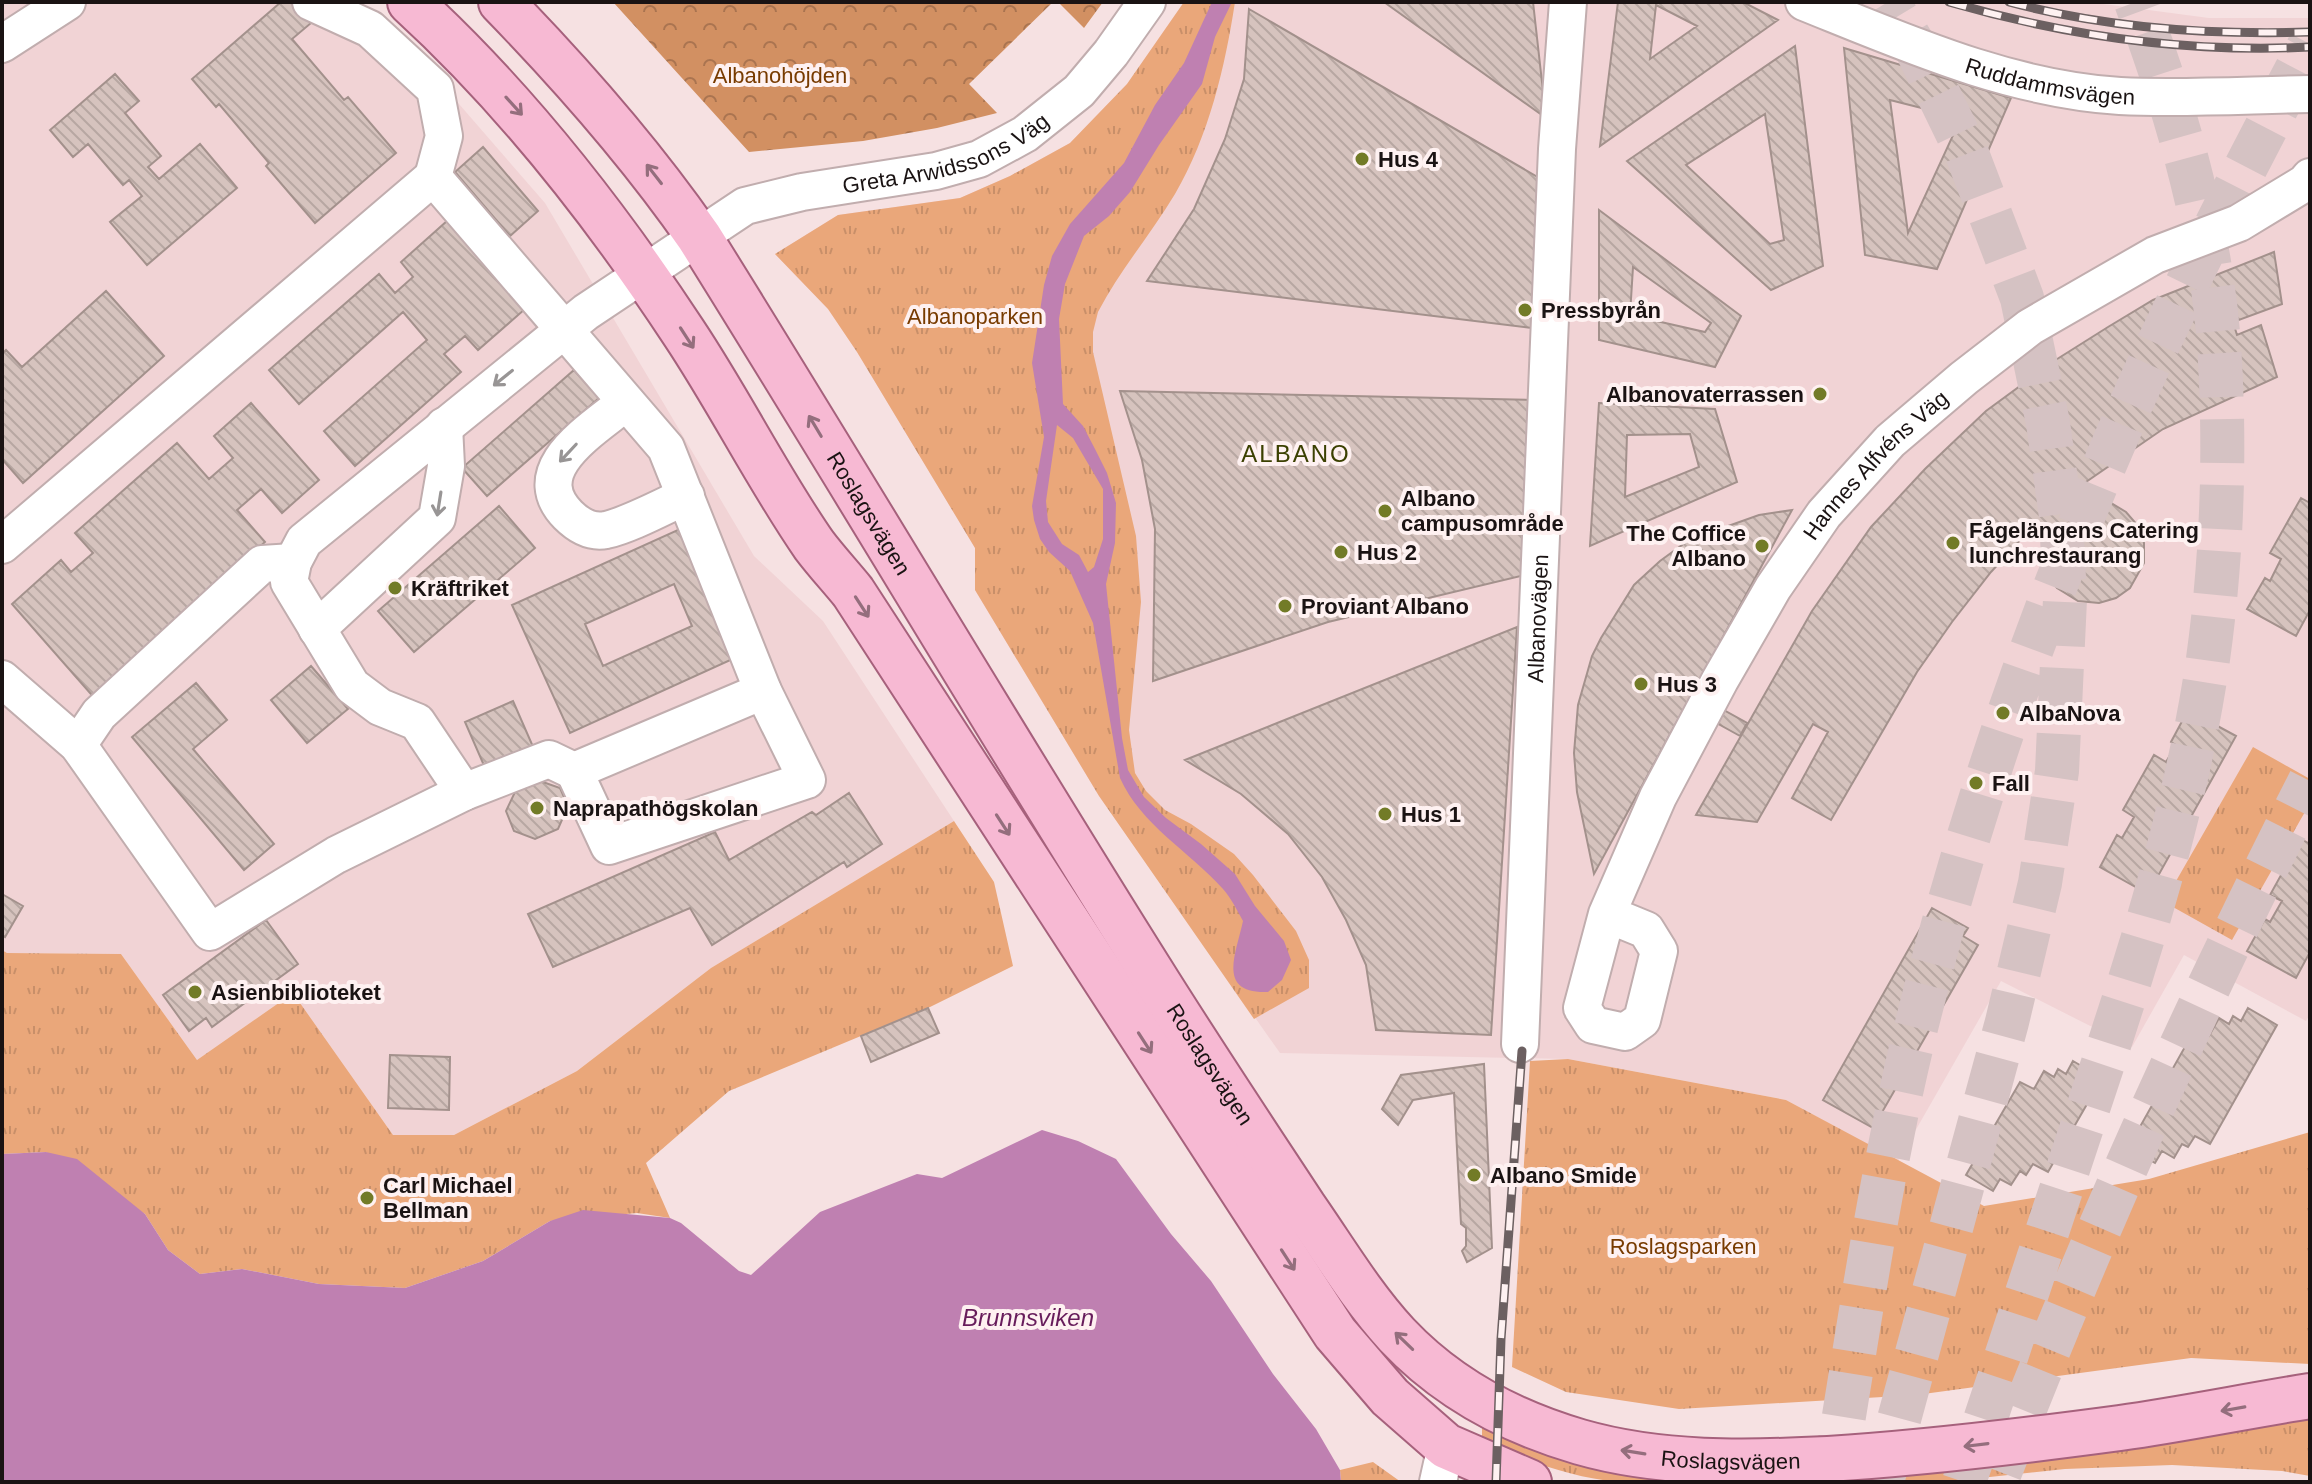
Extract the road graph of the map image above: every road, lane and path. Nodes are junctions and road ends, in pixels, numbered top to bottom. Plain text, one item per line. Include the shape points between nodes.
1 (67, 2) edge
2 (311, 2) edge
3 (410, 2) edge
4 (501, 2) edge
5 (1147, 2) edge
6 (1568, 2) edge
7 (1804, 2) edge
8 (2, 44) edge
9 (2310, 94) edge
10 (433, 177) junction
11 (2310, 177) edge
12 (699, 237) junction
13 (643, 274) junction
14 (564, 329) junction
15 (626, 402) junction
16 (444, 426) junction
17 (686, 496) junction
18 (2, 545) edge
19 (293, 562) junction
20 (317, 629) junction
21 (7, 691) edge
22 (763, 691) junction
23 (57, 737) junction
24 (574, 771) junction
25 (464, 792) junction
26 (1607, 914) dead end
27 (1520, 1044) dead end
28 (2310, 1396) edge
29 (1442, 1464) edge
30 (1529, 1482) edge

1 - 8 street
2 - 10 street via 370,29 435,89 444,136
3 -> 13 main road, Roslagsvägen via 530,124
12 -> 4 main road, Roslagsvägen via 657,177 570,73
5 - 12 street, Greta Arwidssons Väg via 1079,91 1006,145 936,171 751,204
6 - 27 street, Albanovägen via 1557,149
7 - 9 street, Ruddammsvägen via 1952,61 2043,85 2119,96
10 - 14 street
10 - 18 street
11 - 26 street, Hannes Alfvéns Väg via 2239,223 2155,255 2030,327 1890,441 1824,514 1773,588 1658,797
12 - 13 street, Greta Arwidssons Väg
28 -> 12 main road, Roslagsvägen via 2123,1428 1900,1454 1753,1462 1681,1459 1584,1443 1480,1403 1448,1380 1400,1338 1364,1296 1218,1079
13 - 14 street, Greta Arwidssons Väg
13 -> 29 main road, Roslagsvägen via 814,545 853,592 1335,1333
14 - 15 street
14 -> 16 street
15 - 17 street via 666,448
15 -> 17 street via 554,469 552,485 560,507 579,527 604,531
16 - 19 street via 304,541
16 -> 20 street via 446,466 437,518
17 - 22 street
19 - 20 street via 289,582
19 - 23 street via 262,564 99,714
20 - 25 street via 352,686 380,707 417,722
21 - 23 street
22 - 24 street
22 - 24 street via 807,780 609,846
23 - 25 street via 210,932 336,855
24 - 25 street via 549,759
29 - 30 main road, Roslagsvägen

